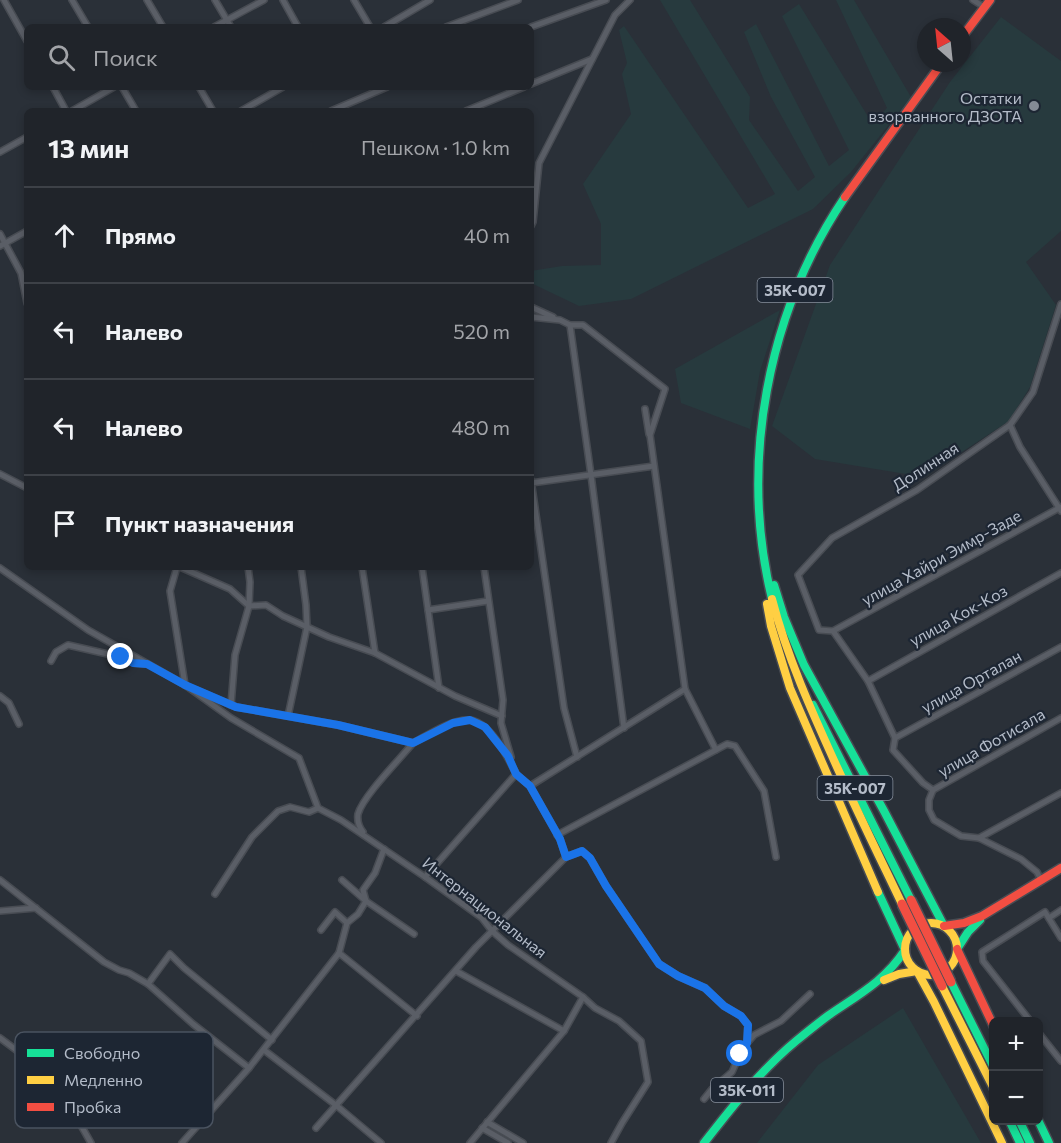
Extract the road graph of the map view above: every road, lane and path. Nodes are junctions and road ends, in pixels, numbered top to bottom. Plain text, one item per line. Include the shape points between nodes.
1 (4, 0) edge
2 (72, 0) edge
3 (147, 0) edge
4 (215, 0) edge
5 (264, 0) edge
6 (283, 0) edge
7 (354, 0) edge
8 (518, 0) edge
9 (606, 0) edge
10 (630, 0) edge
11 (973, 0) edge
12 (426, 1) edge
13 (987, 3) edge
14 (227, 20) junction
15 (86, 24) edge
16 (161, 24) edge
17 (220, 24) edge
18 (229, 24) edge
19 (296, 24) edge
20 (368, 24) edge
21 (389, 24) edge
22 (454, 24) edge
23 (971, 25) edge
24 (534, 26) edge
25 (24, 36) edge
26 (592, 59) junction
27 (935, 72) edge
28 (534, 83) edge
29 (55, 90) edge
30 (109, 90) edge
31 (124, 90) edge
32 (201, 90) edge
33 (267, 90) edge
34 (278, 90) edge
35 (380, 90) edge
36 (517, 90) edge
37 (270, 95) junction
38 (64, 108) edge
39 (77, 108) edge
40 (134, 108) edge
41 (211, 108) edge
42 (246, 108) edge
43 (338, 108) edge
44 (473, 108) edge
45 (24, 139) edge
46 (0, 152) edge
47 (539, 163) junction
48 (534, 165) edge
49 (534, 212) edge
50 (24, 233) edge
51 (0, 234) edge
52 (3, 244) edge
53 (24, 288) edge
54 (1061, 304) edge
55 (534, 308) edge
56 (534, 316) edge
57 (570, 325) junction
58 (645, 409) dead end
59 (1010, 425) junction
60 (650, 435) junction
61 (654, 466) junction
62 (0, 474) edge
63 (591, 475) junction
64 (534, 482) edge
65 (24, 486) edge
66 (534, 503) edge
67 (1060, 508) edge
68 (763, 557) junction
69 (0, 568) edge
70 (177, 570) edge
71 (185, 570) edge
72 (248, 570) edge
73 (301, 570) edge
74 (362, 570) edge
75 (422, 570) edge
76 (484, 570) edge
77 (1061, 573) edge
78 (488, 601) junction
79 (249, 606) junction
80 (428, 610) junction
81 (307, 627) junction
82 (833, 631) junction
83 (1061, 647) edge
84 (375, 653) junction
85 (51, 661) dead end
86 (147, 664) junction
87 (868, 681) junction
88 (185, 685) junction
89 (440, 688) junction
90 (685, 689) junction
91 (0, 696) edge
92 (231, 705) junction
93 (288, 716) junction
94 (501, 716) junction
95 (1061, 718) edge
96 (19, 724) dead end
97 (624, 728) junction
98 (895, 738) junction
99 (413, 743) junction
100 (716, 750) junction
101 (577, 757) junction
102 (516, 774) junction
103 (530, 786) junction
104 (933, 790) junction
105 (1061, 793) edge
106 (318, 808) junction
107 (557, 835) junction
108 (365, 836) junction
109 (980, 838) junction
110 (384, 849) junction
111 (566, 857) junction
112 (776, 857) dead end
113 (1061, 868) edge
114 (425, 877) junction
115 (0, 880) edge
116 (342, 880) dead end
117 (1041, 880) junction
118 (215, 894) dead end
119 (366, 902) junction
120 (36, 908) junction
121 (1061, 910) edge
122 (0, 911) edge
123 (987, 914) junction
124 (1049, 918) junction
125 (347, 923) junction
126 (944, 926) junction
127 (321, 930) dead end
128 (492, 931) junction
129 (414, 934) dead end
130 (1061, 938) edge
131 (957, 949) junction
132 (905, 950) junction
133 (339, 953) junction
134 (917, 971) junction
135 (456, 972) junction
136 (148, 984) junction
137 (947, 984) junction
138 (874, 986) junction
139 (810, 994) dead end
140 (583, 997) junction
141 (417, 1016) junction
142 (1026, 1017) edge
143 (989, 1018) edge
144 (203, 1032) edge
145 (564, 1032) junction
146 (0, 1038) edge
147 (1043, 1038) edge
148 (213, 1040) edge
149 (272, 1040) junction
150 (747, 1043) junction
151 (15, 1049) edge
152 (264, 1050) junction
153 (1061, 1060) edge
154 (989, 1061) edge
155 (249, 1068) junction
156 (989, 1080) edge
157 (704, 1099) dead end
158 (337, 1106) junction
159 (213, 1108) edge
160 (487, 1122) junction
161 (1011, 1125) edge
162 (1021, 1125) edge
163 (1041, 1125) edge
164 (82, 1128) edge
165 (195, 1128) edge
166 (316, 1128) dead end
167 (482, 1128) junction
168 (375, 1138) junction
169 (91, 1143) edge
170 (182, 1143) edge
171 (369, 1143) edge
172 (381, 1143) edge
173 (470, 1143) edge
174 (508, 1143) edge
175 (523, 1143) edge
176 (611, 1143) edge
177 (704, 1143) edge
178 (1002, 1143) edge
179 (1020, 1143) edge
180 (1030, 1143) edge
181 (1049, 1143) edge

1 - 25 street
2 - 15 street
3 - 16 street
4 - 14 street
5 - 14 street
6 - 19 street
7 - 20 street
8 - 22 street
9 - 24 street
10 - 26 street via 615,15
11 - 13 street
12 - 21 street
13 - 23 main road
14 - 17 street
14 - 18 street
26 - 28 street
26 - 47 street
27 - 68 main road, 35К-007 via 847,195 815,247 786,314 765,398 758,455
29 - 38 street
30 - 39 street
31 - 40 street
32 - 41 street
33 - 37 street
34 - 37 street
35 - 43 street
36 - 44 street
37 - 42 street
45 - 46 street
47 - 48 street
47 - 49 street
50 - 52 street
51 - 52 street
52 - 53 street via 21,273
54 - 59 street, Долинная via 1033,392
55 - 57 street
56 - 57 street
57 - 60 street via 584,325 665,389
57 - 63 street
58 - 60 street
59 - 67 street
59 - 82 street, Долинная via 917,490 832,538 798,575 819,630
60 - 61 street
61 - 63 street
61 - 90 street
62 - 65 street
63 - 64 street
63 - 97 street
66 - 101 street via 564,708
67 - 82 street, улица Хайри Эимр-Заде
68 - 126 main road, 35К-007 via 804,665
68 - 132 main road, 35К-007 via 771,626 790,688
68 - 137 main road, 35К-007, bridge via 779,628 798,676
69 - 86 street via 88,630
70 - 88 street via 171,591
71 - 79 street via 230,589
72 - 79 street
73 - 81 street
74 - 84 street
75 - 80 street
76 - 78 street
77 - 87 street, улица Кок-Коз
78 - 80 street
78 - 94 street via 503,700
79 - 81 street via 266,605
79 - 92 street via 235,655
80 - 89 street
81 - 84 street
81 - 93 street
82 - 87 street
83 - 98 street, улица Орталан
84 - 89 street
85 - 86 street via 56,652 68,645
86 - 88 street
87 - 98 street
88 - 92 street
88 - 106 street via 299,758
89 - 94 street
90 - 97 street
90 - 100 street
91 - 96 street via 9,703
92 - 93 street
93 - 99 street
94 - 102 street
95 - 104 street, улица Фотисала
97 - 101 street
98 - 104 street via 893,750
99 - 102 street via 453,723 470,720 485,727 508,756
99 - 108 street via 365,800 358,815 358,826
100 - 107 street
100 - 112 street via 727,744 735,746 764,791
101 - 103 street
102 - 103 street
102 - 114 street
103 - 107 street
104 - 109 street via 929,810 934,820 961,836
105 - 109 street
106 - 108 street, Интернациональная
106 - 118 street via 309,812 290,807 278,811 252,837
107 - 111 street
108 - 110 street, Интернациональная
109 - 117 street via 1021,859
110 - 114 street, Интернациональная
110 - 119 street via 363,890
111 - 128 street
111 - 150 street via 582,851 590,858 659,964 705,988 741,1016 748,1025
113 - 117 main road
114 - 128 street, Интернациональная via 482,918
115 - 120 street
116 - 119 street
117 - 123 main road
119 - 125 street
119 - 129 street
120 - 122 street
120 - 136 street via 104,962
121 - 124 street
123 - 126 main road via 963,924
123 - 131 main road
124 - 130 street
124 - 142 street via 1045,912 982,952 983,961
125 - 127 street via 335,912
125 - 133 street
126 - 131 main road via 954,937
126 - 132 main road via 920,926 909,934
128 - 135 street
128 - 140 street, Интернациональная
131 - 134 main road via 954,962 941,973
131 - 143 main road
132 - 134 main road via 907,960
132 - 138 main road
133 - 141 street
133 - 149 street
134 - 138 main road, 35К-011 via 899,974
134 - 178 main road
135 - 141 street
135 - 145 street
136 - 144 street
136 - 149 street via 170,954
137 - 154 main road
137 - 156 main road
138 - 177 main road, 35К-011 via 827,1017 768,1066
139 - 150 street via 782,1021 754,1035
140 - 145 street
140 - 176 street, Интернациональная via 641,1041 648,1082
141 - 158 street
145 - 160 street
146 - 151 street
147 - 153 street
148 - 155 street
149 - 152 street
150 - 157 street via 732,1072
152 - 155 street
152 - 158 street
155 - 159 street
158 - 166 street
158 - 168 street
160 - 167 street
160 - 175 street
161 - 179 main road
162 - 180 main road
163 - 181 main road
164 - 169 street
165 - 170 street
167 - 173 street
167 - 174 street
168 - 171 street
168 - 172 street

